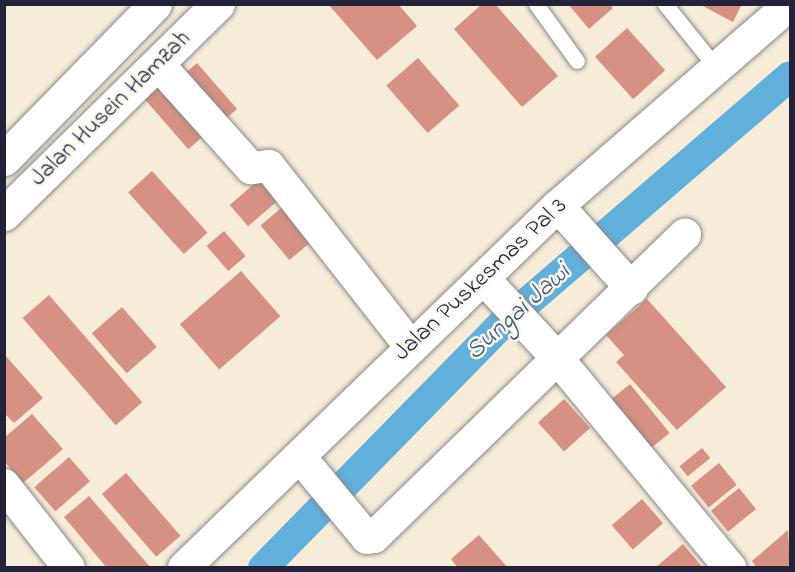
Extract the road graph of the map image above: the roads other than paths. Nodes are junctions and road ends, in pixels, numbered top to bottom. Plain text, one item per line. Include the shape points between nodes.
1 (155, 4) edge
2 (218, 4) edge
3 (536, 4) edge
4 (666, 4) edge
5 (790, 4) edge
6 (577, 61) dead end
7 (158, 64) junction
8 (719, 70) junction
9 (4, 159) edge
10 (4, 214) edge
11 (568, 215) junction
12 (685, 235) dead end
13 (485, 280) junction
14 (632, 289) junction
15 (411, 347) junction
16 (557, 359) junction
17 (309, 467) junction
18 (4, 485) edge
19 (69, 567) edge
20 (184, 567) edge
21 (730, 567) edge

1 - 9 street, Jalan Husein Hamzah
2 - 7 street, Jalan Husein Hamzah
3 - 6 lane
4 - 8 lane
5 - 8 street, Jalan Puskesmas Pal 3
7 - 10 street, Jalan Husein Hamzah
7 - 15 street via 251,168 270,166
8 - 11 street, Jalan Puskesmas Pal 3
11 - 13 street, Jalan Puskesmas Pal 3
11 - 14 street
12 - 14 street
13 - 15 street, Jalan Puskesmas Pal 3
13 - 16 street
14 - 16 street
15 - 17 street, Jalan Puskesmas Pal 3
16 - 17 street via 374,537 367,538
16 - 21 street
17 - 20 street, Jalan Puskesmas Pal 3
18 - 19 street

